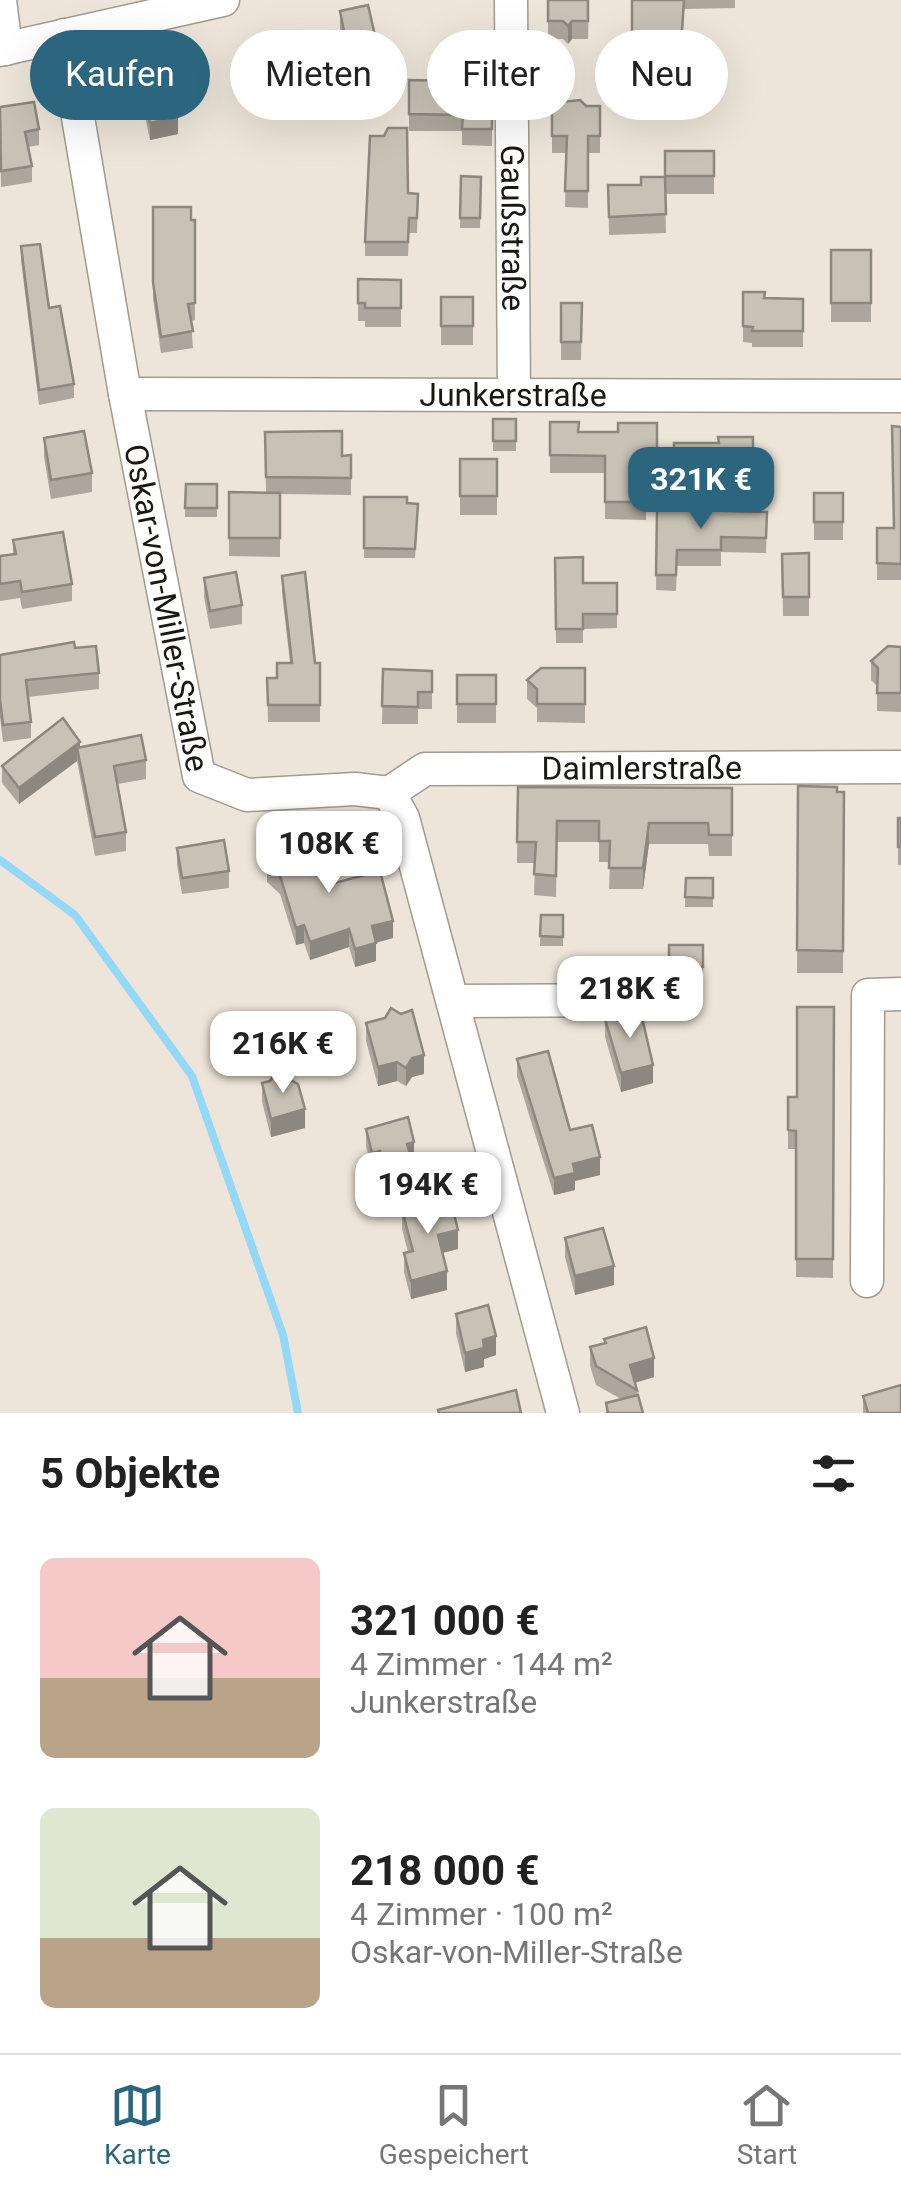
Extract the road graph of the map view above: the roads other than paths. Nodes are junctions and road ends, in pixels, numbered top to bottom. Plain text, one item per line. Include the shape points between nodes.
1 (0, 0) edge
2 (223, 0) edge
3 (512, 0) edge
4 (87, 30) edge
5 (30, 43) edge
6 (3, 49) edge
7 (78, 120) edge
8 (124, 394) junction
9 (514, 395) junction
10 (901, 396) edge
11 (901, 767) edge
12 (389, 793) junction
13 (901, 994) edge
14 (644, 1000) dead end
15 (454, 1002) junction
16 (867, 1281) dead end
17 (563, 1413) edge

1 - 6 street
2 - 4 street
3 - 9 street, Gaußstraße
5 - 6 street
7 - 8 street, Oskar-von-Miller-Straße
8 - 9 street, Junkerstraße
8 - 12 street, Oskar-von-Miller-Straße via 199,776 247,794
9 - 10 street, Junkerstraße
11 - 12 street, Daimlerstraße via 425,769
12 - 15 street via 403,818
13 - 16 street via 868,994
14 - 15 street
15 - 17 street

